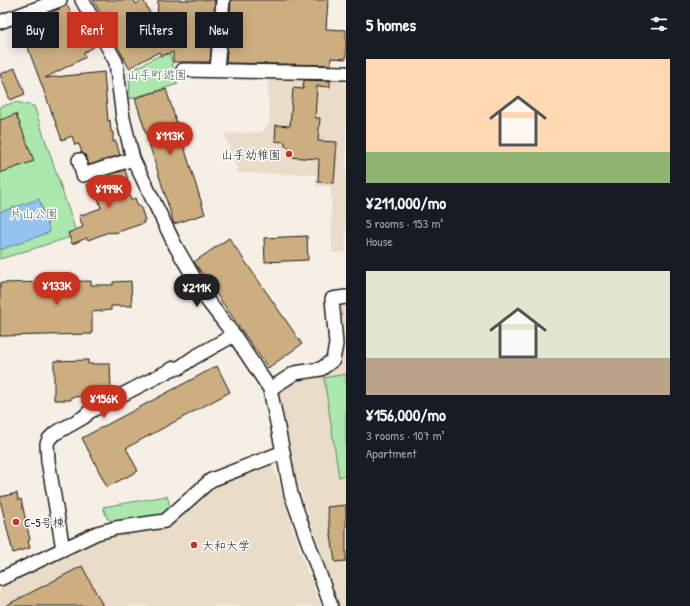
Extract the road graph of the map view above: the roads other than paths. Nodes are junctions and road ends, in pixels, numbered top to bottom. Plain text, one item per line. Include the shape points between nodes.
1 (60, 0) edge
2 (82, 0) edge
3 (223, 0) edge
4 (0, 22) edge
5 (183, 70) dead end
6 (217, 70) junction
7 (346, 73) edge
8 (133, 159) junction
9 (79, 160) dead end
10 (346, 297) edge
11 (234, 335) junction
12 (270, 389) junction
13 (283, 452) junction
14 (63, 549) junction
15 (0, 579) edge
16 (331, 606) edge

1 - 4 street
2 - 8 street via 116,62 123,118
3 - 6 street
5 - 6 street
6 - 7 street
8 - 9 street via 83,175
8 - 11 street via 176,247 207,300
10 - 12 street via 332,299 336,344 333,360 321,369 295,373
11 - 12 street
11 - 14 street via 179,368 174,368 89,412 51,436 47,444 48,461
12 - 13 street
13 - 14 street via 211,480 165,521 97,533
13 - 16 street via 291,494
14 - 15 street

